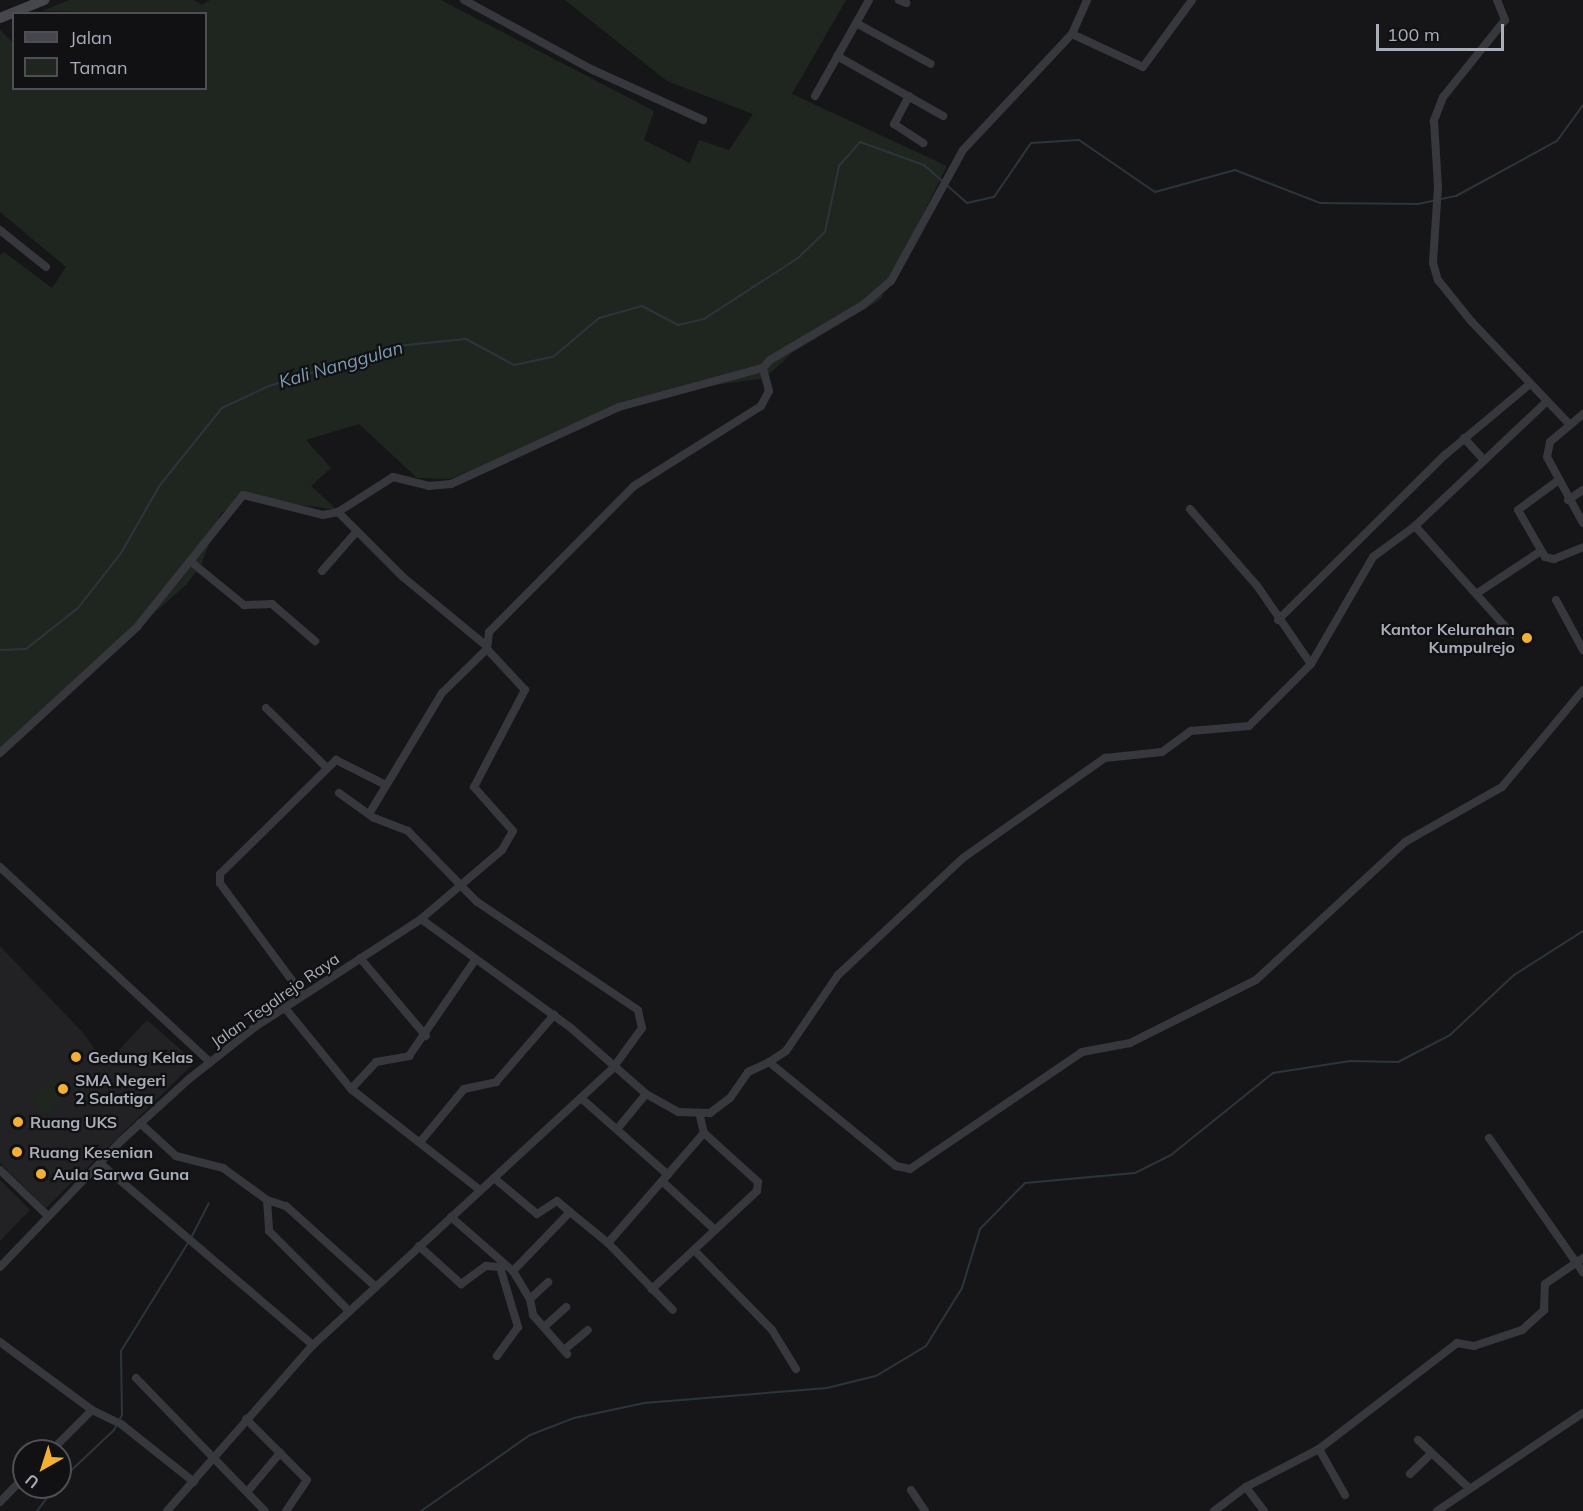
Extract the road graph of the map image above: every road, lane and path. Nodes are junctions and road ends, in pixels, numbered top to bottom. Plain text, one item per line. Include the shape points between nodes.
1 (44, 0) edge
2 (464, 0) edge
3 (869, 0) edge
4 (1087, 0) edge
5 (1192, 0) edge
6 (1497, 0) edge
7 (15, 12) edge
8 (856, 23) junction
9 (1072, 34) junction
10 (837, 56) junction
11 (931, 64) dead end
12 (815, 96) dead end
13 (909, 96) junction
14 (943, 116) dead end
15 (703, 120) dead end
16 (923, 143) dead end
17 (0, 230) edge
18 (46, 267) dead end
19 (763, 368) junction
20 (1530, 384) junction
21 (1547, 401) junction
22 (1583, 414) edge
23 (1568, 423) junction
24 (1464, 438) junction
25 (1484, 460) junction
26 (1556, 482) junction
27 (1583, 490) edge
28 (1568, 500) junction
29 (1190, 509) dead end
30 (338, 512) junction
31 (1583, 523) edge
32 (1415, 526) junction
33 (357, 531) junction
34 (1583, 547) edge
35 (1541, 551) junction
36 (190, 561) junction
37 (322, 571) dead end
38 (1479, 591) junction
39 (1556, 600) dead end
40 (1278, 620) junction
41 (1512, 634) dead end
42 (315, 641) dead end
43 (485, 646) junction
44 (1583, 650) edge
45 (1311, 664) junction
46 (1583, 690) edge
47 (266, 708) dead end
48 (0, 753) edge
49 (327, 768) junction
50 (386, 786) junction
51 (339, 793) dead end
52 (369, 814) junction
53 (0, 867) edge
54 (459, 887) junction
55 (421, 919) junction
56 (360, 958) junction
57 (475, 960) junction
58 (302, 994) junction
59 (285, 1008) junction
60 (554, 1015) junction
61 (426, 1036) junction
62 (210, 1062) junction
63 (770, 1062) junction
64 (613, 1068) junction
65 (351, 1089) junction
66 (646, 1094) junction
67 (581, 1098) junction
68 (700, 1116) junction
69 (140, 1123) junction
70 (618, 1128) junction
71 (704, 1133) junction
72 (1489, 1138) dead end
73 (421, 1141) junction
74 (101, 1164) junction
75 (0, 1170) edge
76 (494, 1178) junction
77 (665, 1179) junction
78 (480, 1190) junction
79 (267, 1200) junction
80 (570, 1212) junction
81 (48, 1216) junction
82 (451, 1217) junction
83 (715, 1230) junction
84 (608, 1243) junction
85 (419, 1246) junction
86 (694, 1250) junction
87 (1579, 1260) edge
88 (0, 1267) edge
89 (513, 1271) junction
90 (1583, 1272) edge
91 (548, 1282) dead end
92 (375, 1286) junction
93 (652, 1289) junction
94 (530, 1299) junction
95 (566, 1308) dead end
96 (348, 1310) junction
97 (673, 1310) dead end
98 (544, 1328) junction
99 (588, 1330) dead end
100 (0, 1342) edge
101 (314, 1345) junction
102 (497, 1356) dead end
103 (796, 1370) dead end
104 (136, 1378) dead end
105 (92, 1410) junction
106 (1583, 1413) edge
107 (246, 1419) junction
108 (63, 1439) edge
109 (1418, 1440) dead end
110 (1319, 1449) junction
111 (280, 1453) junction
112 (1432, 1453) junction
113 (215, 1459) junction
114 (1410, 1474) dead end
115 (194, 1482) junction
116 (1246, 1487) junction
117 (1469, 1488) junction
118 (12, 1490) edge
119 (911, 1490) dead end
120 (248, 1491) junction
121 (1345, 1495) dead end
122 (0, 1502) edge
123 (167, 1511) edge
124 (266, 1511) edge
125 (286, 1511) edge
126 (925, 1511) edge
127 (1214, 1511) edge
128 (1264, 1511) edge
129 (1437, 1511) edge

1 - 7 street
2 - 15 street via 593,70
3 - 8 street
4 - 9 street
5 - 9 street via 1143,68
6 - 20 street via 1506,10 1506,20 1438,109 1432,132 1438,196 1432,255 1438,280
8 - 10 street
8 - 11 street
9 - 19 street via 972,139 902,264 879,293 790,345
10 - 12 street
10 - 13 street
13 - 14 street
13 - 16 street via 894,124
17 - 18 street
19 - 30 street via 619,406 451,483 428,486 393,477
19 - 43 street via 769,391 761,405 634,486 531,587
20 - 21 street
20 - 24 street
21 - 23 street
21 - 25 street
22 - 23 street
23 - 26 street via 1547,450
24 - 25 street
24 - 40 street
25 - 32 street
26 - 28 street
26 - 35 street via 1518,508
27 - 28 street
28 - 31 street
29 - 40 street
30 - 33 street
30 - 36 street via 307,512 247,494
32 - 38 street
32 - 45 street via 1372,557
33 - 37 street
33 - 43 street
34 - 35 street via 1552,560
35 - 38 street
36 - 42 street via 244,605 272,604
36 - 48 street via 137,627
38 - 41 street
39 - 44 street
40 - 45 street
43 - 50 street via 442,693
43 - 54 street, Jalan Tegalrejo Raya via 525,690 474,787 514,835
45 - 63 street via 1249,726 1191,731 1162,752 1105,758 963,858 838,975 786,1051
46 - 63 street via 1508,782 1405,842 1256,980 1130,1043 1082,1052 918,1166 896,1166
47 - 49 street
49 - 50 street via 340,759
49 - 58 street via 221,871 219,880
50 - 52 street
51 - 52 street
52 - 54 street via 408,831
53 - 62 street
54 - 55 street, Jalan Tegalrejo Raya
54 - 64 street via 638,1010 642,1028
55 - 56 street, Jalan Tegalrejo Raya
55 - 57 street
56 - 58 street, Jalan Tegalrejo Raya
56 - 61 street
57 - 60 street
57 - 61 street
58 - 59 street, Jalan Tegalrejo Raya
59 - 62 street, Jalan Tegalrejo Raya
59 - 65 street
60 - 64 street
60 - 73 street via 496,1082 464,1089
61 - 65 street via 409,1056 376,1062
62 - 69 street, Jalan Tegalrejo Raya
63 - 68 street via 748,1072 730,1098
64 - 66 street
64 - 67 street
65 - 73 street
66 - 68 street via 678,1113
66 - 70 street
67 - 70 street
67 - 76 street
68 - 71 street
69 - 74 street, Jalan Tegalrejo Raya
69 - 79 street via 177,1156 223,1168
70 - 77 street
71 - 77 street
71 - 83 street via 760,1186
72 - 87 street
73 - 78 street
74 - 81 street, Jalan Tegalrejo Raya
74 - 101 street via 198,1241
75 - 81 street
76 - 78 street
76 - 80 street via 537,1214 557,1201
77 - 83 street
77 - 84 street
78 - 82 street
79 - 92 street via 286,1206
79 - 96 street via 269,1232
80 - 84 street
80 - 89 street
81 - 88 street, Jalan Tegalrejo Raya
82 - 85 street
82 - 89 street
83 - 86 street
84 - 93 street
85 - 92 street
85 - 102 street via 461,1284 486,1266 500,1268 518,1327
86 - 93 street
86 - 103 street via 772,1330
87 - 90 street
87 - 110 street via 1545,1284 1544,1311 1522,1330 1474,1346 1457,1343
89 - 94 street
91 - 94 street
92 - 96 street
93 - 97 street
94 - 98 street via 533,1315
95 - 98 street
96 - 101 street
98 - 99 street via 566,1352
100 - 105 street
101 - 107 street
104 - 113 street
105 - 108 street
105 - 115 street via 118,1422
106 - 117 street
107 - 111 street
107 - 113 street
109 - 112 street
110 - 116 street
110 - 121 street
111 - 120 street
111 - 125 street via 307,1480
112 - 114 street
112 - 117 street
113 - 115 street
113 - 120 street
115 - 123 street
116 - 127 street
116 - 128 street
117 - 129 street
118 - 122 street
119 - 126 street
120 - 124 street

